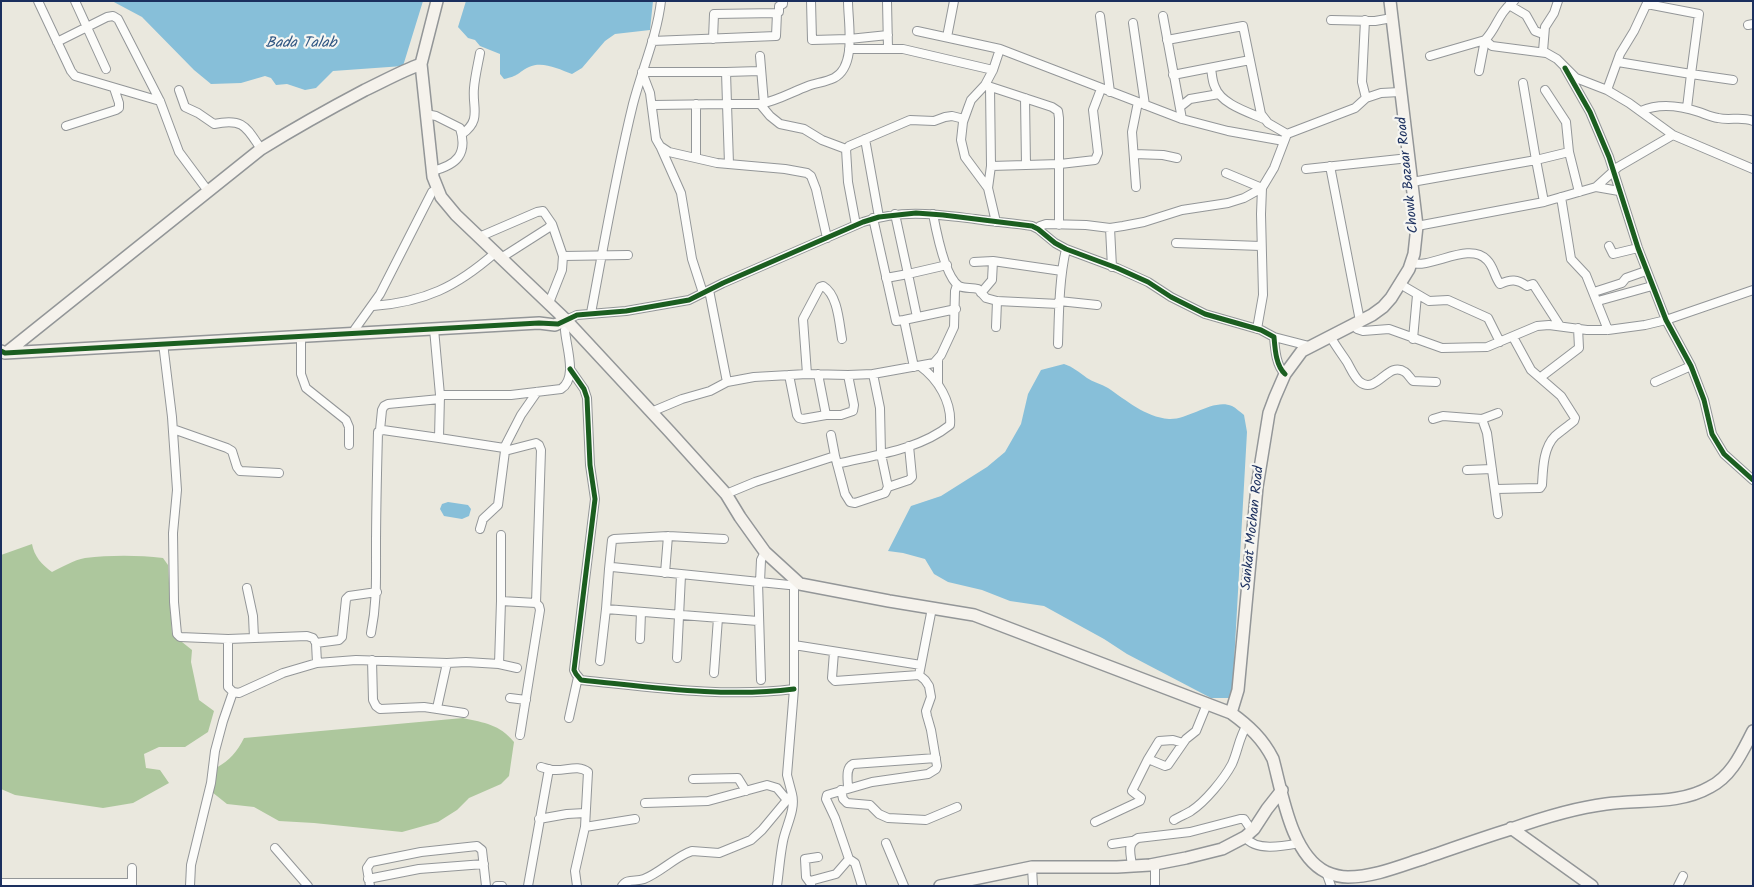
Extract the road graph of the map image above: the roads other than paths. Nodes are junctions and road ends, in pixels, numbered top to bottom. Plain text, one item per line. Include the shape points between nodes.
1 (38, 1) edge
2 (75, 1) edge
3 (437, 1) edge
4 (661, 1) edge
5 (783, 1) edge
6 (811, 1) edge
7 (848, 1) edge
8 (887, 1) edge
9 (954, 1) edge
10 (1390, 1) edge
11 (1558, 1) edge
12 (1511, 2) edge
13 (1647, 2) edge
14 (777, 14) junction
15 (1100, 16) dead end
16 (1162, 16) dead end
17 (1392, 18) junction
18 (1331, 20) dead end
19 (1365, 20) junction
20 (1133, 23) dead end
21 (87, 27) junction
22 (917, 30) dead end
23 (1543, 34) junction
24 (888, 35) junction
25 (947, 37) junction
26 (713, 39) junction
27 (849, 39) junction
28 (1167, 40) junction
29 (1485, 40) junction
30 (652, 41) junction
31 (56, 42) junction
32 (888, 48) junction
33 (849, 49) junction
34 (1000, 49) junction
35 (480, 52) dead end
36 (1548, 54) junction
37 (760, 56) dead end
38 (1430, 56) dead end
39 (1250, 60) junction
40 (1618, 62) junction
41 (421, 64) junction
42 (1211, 68) junction
43 (1566, 68) junction
44 (106, 69) dead end
45 (993, 70) junction
46 (760, 71) junction
47 (1479, 71) dead end
48 (642, 72) junction
49 (726, 72) junction
50 (1691, 74) junction
51 (1174, 75) junction
52 (1734, 80) dead end
53 (1523, 83) dead end
54 (987, 86) junction
55 (114, 88) junction
56 (1101, 88) junction
57 (179, 90) dead end
58 (1546, 90) dead end
59 (1607, 90) junction
60 (1110, 92) junction
61 (1400, 92) junction
62 (1219, 94) junction
63 (1025, 98) junction
64 (1366, 98) junction
65 (160, 101) junction
66 (696, 104) junction
67 (727, 104) junction
68 (762, 104) junction
69 (1141, 104) junction
70 (653, 105) junction
71 (1180, 107) junction
72 (1687, 108) junction
73 (1641, 111) junction
74 (426, 114) junction
75 (964, 119) junction
76 (1182, 119) junction
77 (1264, 119) junction
78 (1753, 120) edge
79 (66, 126) dead end
80 (462, 134) junction
81 (1673, 135) junction
82 (1286, 138) junction
83 (865, 139) junction
84 (660, 146) junction
85 (261, 149) junction
86 (846, 149) junction
87 (1569, 152) junction
88 (1134, 154) junction
89 (696, 158) junction
90 (1177, 158) dead end
91 (1409, 158) junction
92 (1536, 160) junction
93 (729, 164) junction
94 (1060, 164) junction
95 (1026, 165) junction
96 (991, 166) junction
97 (1330, 166) junction
98 (1306, 169) dead end
99 (1753, 169) edge
100 (432, 171) junction
101 (1614, 171) junction
102 (1226, 173) dead end
103 (1412, 182) junction
104 (1136, 187) dead end
105 (1596, 187) junction
106 (988, 188) junction
107 (1262, 188) junction
108 (437, 189) junction
109 (208, 191) junction
110 (1620, 191) junction
111 (1579, 192) junction
112 (1561, 197) junction
113 (1544, 202) junction
114 (895, 214) junction
115 (933, 214) junction
116 (876, 218) junction
117 (996, 222) junction
118 (552, 224) junction
119 (856, 225) junction
120 (1059, 225) junction
121 (1417, 226) junction
122 (1110, 228) junction
123 (1038, 229) junction
124 (479, 237) junction
125 (827, 238) junction
126 (1176, 243) dead end
127 (1262, 246) junction
128 (1609, 246) dead end
129 (1638, 248) junction
130 (1066, 249) junction
131 (498, 255) junction
132 (628, 255) dead end
133 (563, 256) junction
134 (602, 256) junction
135 (974, 262) dead end
136 (994, 262) junction
137 (1411, 263) junction
138 (947, 265) junction
139 (1112, 266) junction
140 (1062, 270) junction
141 (1646, 271) junction
142 (908, 274) junction
143 (886, 278) junction
144 (1400, 284) junction
145 (957, 285) junction
146 (1652, 286) junction
147 (1753, 290) edge
148 (706, 291) junction
149 (1594, 292) junction
150 (981, 293) junction
151 (1417, 295) junction
152 (998, 301) junction
153 (1598, 301) junction
154 (548, 303) junction
155 (1059, 303) junction
156 (1097, 305) dead end
157 (373, 306) junction
158 (956, 308) junction
159 (591, 314) junction
160 (917, 317) junction
161 (904, 320) junction
162 (1666, 320) junction
163 (1357, 323) junction
164 (565, 326) junction
165 (1560, 326) junction
166 (996, 327) dead end
167 (1578, 328) junction
168 (434, 329) junction
169 (1257, 329) junction
170 (1608, 330) junction
171 (355, 333) junction
172 (301, 336) junction
173 (1330, 336) junction
174 (1274, 337) junction
175 (1513, 337) junction
176 (842, 339) dead end
177 (1413, 339) junction
178 (1500, 342) junction
179 (163, 343) junction
180 (1058, 344) dead end
181 (1306, 349) junction
182 (3, 353) edge
183 (938, 359) junction
184 (1691, 366) junction
185 (917, 367) junction
186 (570, 370) junction
187 (806, 374) junction
188 (818, 374) junction
189 (873, 374) junction
190 (1285, 374) junction
191 (789, 375) junction
192 (848, 375) junction
193 (1541, 377) junction
194 (727, 382) junction
195 (1436, 382) dead end
196 (1655, 382) dead end
197 (938, 384) junction
198 (537, 392) junction
199 (440, 397) junction
200 (651, 412) junction
201 (1498, 413) dead end
202 (826, 415) junction
203 (1433, 419) dead end
204 (1482, 419) junction
205 (173, 429) junction
206 (380, 430) junction
207 (831, 435) dead end
208 (439, 438) junction
209 (349, 446) dead end
210 (909, 446) junction
211 (504, 449) junction
212 (881, 454) junction
213 (836, 460) junction
214 (1492, 468) junction
215 (1467, 470) dead end
216 (279, 473) dead end
217 (1753, 480) edge
218 (888, 486) junction
219 (1496, 489) junction
220 (726, 494) junction
221 (1498, 514) dead end
222 (480, 529) dead end
223 (501, 535) dead end
224 (668, 536) junction
225 (724, 539) dead end
226 (765, 552) junction
227 (609, 569) junction
228 (665, 573) junction
229 (681, 575) junction
230 (759, 582) junction
231 (797, 585) junction
232 (247, 588) dead end
233 (376, 592) junction
234 (501, 601) junction
235 (536, 602) junction
236 (932, 608) junction
237 (606, 609) junction
238 (641, 612) junction
239 (678, 615) junction
240 (718, 618) junction
241 (758, 621) junction
242 (371, 633) dead end
243 (254, 638) junction
244 (228, 639) junction
245 (640, 639) dead end
246 (316, 643) junction
247 (794, 645) junction
248 (834, 652) junction
249 (677, 658) dead end
250 (372, 660) junction
251 (600, 661) dead end
252 (317, 663) junction
253 (447, 663) junction
254 (499, 664) junction
255 (921, 665) junction
256 (517, 668) dead end
257 (714, 673) dead end
258 (919, 675) junction
259 (578, 677) junction
260 (761, 680) dead end
261 (794, 689) junction
262 (233, 692) junction
263 (510, 698) dead end
264 (526, 700) junction
265 (1207, 704) junction
266 (437, 708) junction
267 (464, 713) dead end
268 (1231, 713) junction
269 (569, 718) dead end
270 (1247, 725) junction
271 (1753, 731) edge
272 (520, 735) dead end
273 (1184, 743) junction
274 (936, 758) junction
275 (1148, 759) junction
276 (694, 779) dead end
277 (844, 789) junction
278 (1282, 790) junction
279 (746, 791) junction
280 (789, 797) junction
281 (645, 803) dead end
282 (957, 807) dead end
283 (585, 813) junction
284 (634, 819) dead end
285 (539, 820) junction
286 (1174, 820) dead end
287 (1095, 822) dead end
288 (584, 827) junction
289 (1511, 828) junction
290 (1249, 834) junction
291 (1132, 841) junction
292 (886, 843) dead end
293 (1112, 844) dead end
294 (1300, 844) junction
295 (275, 848) dead end
296 (818, 857) dead end
297 (850, 859) junction
298 (484, 864) junction
299 (1155, 864) junction
300 (1132, 866) junction
301 (1032, 867) junction
302 (132, 868) dead end
303 (1326, 872) junction
304 (1683, 876) dead end
305 (1, 882) edge
306 (369, 882) edge
307 (811, 883) edge
308 (55, 884) edge
309 (132, 884) edge
310 (190, 886) edge
311 (308, 886) edge
312 (486, 886) edge
313 (497, 886) edge
314 (502, 886) edge
315 (528, 886) edge
316 (577, 886) edge
317 (622, 886) edge
318 (778, 886) edge
319 (862, 886) edge
320 (904, 886) edge
321 (940, 886) edge
322 (1033, 886) edge
323 (1155, 886) edge
324 (1331, 886) edge
325 (1592, 886) edge
326 (1678, 886) edge

1 - 31 street
2 - 21 street
3 - 41 main road
4 - 30 street via 659,23
5 - 14 street
6 - 27 street via 812,40
7 - 27 street
8 - 24 street
9 - 25 street
10 - 17 main road, Chowk Bazaar Road
11 - 23 street
12 - 23 street via 1526,15 1535,31
12 - 29 street
13 - 40 street
13 - 50 street via 1699,14
14 - 26 street via 776,36
14 - 26 street via 714,14
15 - 60 street
16 - 28 street
17 - 19 street
17 - 61 main road, Chowk Bazaar Road
18 - 19 street
19 - 64 street via 1362,82
20 - 69 street
21 - 31 street
21 - 44 street
21 - 65 street via 107,17 118,18
22 - 25 street
23 - 36 street via 1543,51
24 - 27 street
24 - 32 street
25 - 34 street
26 - 30 street
27 - 33 street
28 - 39 street via 1244,26
28 - 51 street
29 - 36 street via 1492,46
29 - 38 street
29 - 47 street
30 - 48 street
31 - 55 street via 75,76
32 - 33 street
32 - 45 street
33 - 68 street via 849,58 842,72 834,78
34 - 45 street
34 - 56 street
35 - 80 street via 474,88 474,121
36 - 43 street
37 - 46 street
39 - 42 street
39 - 77 street
40 - 50 street
40 - 59 street
41 - 74 main road
41 - 85 main road via 332,106
42 - 51 street
42 - 62 street
43 - 59 street via 1576,78
43 - 101 street via 1590,112
45 - 54 street
46 - 49 street
46 - 68 street
48 - 49 street
48 - 70 street
48 - 134 street
49 - 67 street
50 - 52 street
50 - 72 street
51 - 71 street
53 - 92 street
54 - 63 street
54 - 75 street via 971,100
54 - 96 street
55 - 65 street
55 - 79 street via 119,108
56 - 60 street
56 - 94 street via 1093,110 1098,156 1095,160
57 - 85 street via 185,107 214,124 235,121 243,124
58 - 87 street via 1566,122
59 - 73 street
60 - 69 street
61 - 64 street
61 - 91 main road, Chowk Bazaar Road
62 - 71 street via 1190,99
62 - 77 street via 1231,104
63 - 94 street via 1058,111
63 - 95 street
64 - 82 street via 1355,108
65 - 109 street via 179,152
66 - 67 street
66 - 70 street
66 - 89 street
67 - 68 street
67 - 93 street
68 - 86 street via 780,124 804,130
69 - 76 street
69 - 88 street via 1132,132
70 - 84 street via 656,140
71 - 76 street
72 - 73 street via 1660,106
72 - 78 street via 1717,118
73 - 81 street
74 - 80 street via 460,128
74 - 100 main road
75 - 83 street via 952,116 934,121 916,119
75 - 106 street via 963,150
76 - 82 street via 1228,131
77 - 82 street
80 - 100 street via 458,159 446,168
81 - 99 street
81 - 101 street
82 - 107 street
83 - 86 street
83 - 116 street
84 - 89 street via 669,152
84 - 148 street via 681,193 692,260
85 - 109 main road
86 - 119 street
87 - 92 street
87 - 111 street
88 - 90 street
88 - 104 street
89 - 93 street
91 - 97 street
91 - 103 main road, Chowk Bazaar Road
92 - 103 street
92 - 113 street
93 - 125 street via 785,169 811,176
94 - 95 street
94 - 120 street
95 - 96 street
96 - 106 street
97 - 98 street
97 - 163 street
100 - 108 main road
101 - 105 street
101 - 110 street
102 - 107 street
103 - 121 main road, Chowk Bazaar Road
105 - 110 street
105 - 111 street
106 - 117 street
107 - 122 street via 1228,203 1182,210
107 - 127 street
108 - 124 main road via 456,215
108 - 157 street via 423,208
109 - 182 main road
110 - 129 street
111 - 112 street
112 - 113 street
112 - 149 street via 1571,258 1586,275
113 - 121 street
114 - 115 street
114 - 116 street
114 - 142 street
115 - 117 street
115 - 138 street
116 - 119 street
116 - 143 street
117 - 123 street
118 - 124 street via 542,211
118 - 131 street
118 - 133 street
119 - 125 street
120 - 122 street
120 - 123 street via 1046,224
121 - 137 main road, Chowk Bazaar Road
122 - 139 street
123 - 130 street
124 - 131 main road
125 - 148 street
126 - 127 street
127 - 169 street via 1263,295
128 - 129 street via 1613,254
129 - 141 street
130 - 139 street
130 - 140 street
131 - 154 main road
131 - 157 street via 432,295
132 - 134 street
133 - 134 street
133 - 154 street via 562,270
134 - 159 street
135 - 136 street
136 - 140 street
136 - 150 street via 992,280
137 - 144 main road, Chowk Bazaar Road
137 - 165 street via 1465,254 1482,255 1491,264 1500,284 1513,279 1527,286 1533,284
138 - 142 street
138 - 145 street
139 - 169 street via 1205,314
140 - 155 street
141 - 146 street
141 - 149 street
142 - 143 street
142 - 160 street
143 - 161 street via 896,321
144 - 151 street
144 - 163 main road, Chowk Bazaar Road via 1383,307
145 - 150 street via 978,289
145 - 158 street via 954,291
146 - 153 street
146 - 162 street
147 - 162 street
148 - 159 street via 689,300
148 - 194 street
149 - 153 street
150 - 152 street
151 - 177 street
151 - 178 street via 1429,301 1448,300 1488,318
152 - 155 street
152 - 166 street
153 - 170 street
154 - 164 main road
155 - 156 street
155 - 180 street
157 - 171 street
158 - 160 street
158 - 183 street via 954,327
159 - 164 street via 577,314
160 - 161 street
161 - 185 street
162 - 170 street
162 - 184 street
163 - 173 main road, Chowk Bazaar Road
163 - 177 street via 1357,329 1363,331 1389,330
164 - 168 main road via 539,323
164 - 186 street
164 - 200 main road
165 - 167 street
165 - 175 street via 1537,326
167 - 170 street
167 - 193 street via 1578,348
168 - 171 main road
168 - 199 street
169 - 174 street
171 - 172 main road
172 - 179 main road
172 - 209 street via 301,374 306,388 346,420
173 - 181 main road, Chowk Bazaar Road
173 - 195 street via 1360,382 1366,385 1393,370 1405,372 1413,381
174 - 181 street
174 - 190 street via 1276,355
175 - 178 street
175 - 193 street via 1531,370
176 - 187 street via 833,298 826,288 820,287 803,319
177 - 178 street via 1442,348 1487,346
179 - 182 main road
179 - 205 street
181 - 190 main road, Sankat Mochan Road
183 - 185 street
183 - 197 street
184 - 196 street
184 - 217 street via 1717,444
185 - 189 street
185 - 197 street via 932,375
186 - 198 street via 561,389
186 - 259 street via 587,398 594,499 574,670
187 - 188 street
187 - 191 street
188 - 192 street
188 - 202 street
189 - 192 street
189 - 212 street via 880,408
190 - 268 main road, Sankat Mochan Road via 1269,413 1257,487 1238,690
191 - 194 street
191 - 202 street via 799,418
192 - 202 street via 854,408 845,414
193 - 219 street via 1561,396 1574,421 1549,445 1540,488
194 - 200 street
197 - 210 street via 947,403 950,425 942,432
198 - 199 street
198 - 211 street via 524,409
199 - 206 street via 384,406
199 - 208 street
200 - 220 main road
201 - 204 street
203 - 204 street via 1443,416
204 - 214 street
205 - 216 street via 232,451 240,471
205 - 244 street via 177,490 173,533 177,634 180,637
206 - 208 street
206 - 233 street
207 - 213 street
208 - 211 street
210 - 212 street
210 - 218 street via 912,477
211 - 222 street via 498,505 483,519
211 - 235 street via 539,445
212 - 213 street
212 - 218 street
213 - 218 street via 850,502 885,493
213 - 220 street via 755,482
214 - 215 street
214 - 219 street
219 - 221 street
220 - 226 main road
223 - 234 street
224 - 225 street
224 - 227 street via 614,538
224 - 228 street
226 - 230 street
226 - 231 main road
227 - 228 street
227 - 237 street
228 - 229 street
229 - 230 street
229 - 239 street
230 - 231 street
230 - 241 street
231 - 236 main road
231 - 247 street
232 - 243 street
233 - 242 street
233 - 246 street via 349,596 342,637
234 - 235 street
234 - 254 street
235 - 264 street via 540,610
236 - 255 street
236 - 265 main road via 974,615
237 - 238 street
237 - 251 street
238 - 239 street
238 - 245 street
239 - 240 street
239 - 249 street
240 - 241 street
240 - 257 street
241 - 260 street
243 - 244 street
243 - 246 street via 307,636
244 - 262 street via 228,687
246 - 252 street
247 - 248 street
247 - 261 street
248 - 255 street
248 - 258 street via 832,678 836,681
250 - 252 street
250 - 253 street
250 - 266 street via 373,700 380,709
252 - 262 street via 283,673 239,693
253 - 254 street
253 - 266 street
254 - 256 street
255 - 258 street
258 - 274 street via 929,686 931,696 926,711
259 - 261 street via 581,680 731,692
259 - 269 street
261 - 280 street via 787,764
262 - 310 street via 215,751 191,865
263 - 264 street
264 - 272 street
265 - 268 main road
265 - 273 street via 1196,731
266 - 267 street
268 - 270 main road
270 - 278 main road via 1273,758
270 - 286 street via 1225,775 1191,811
271 - 289 main road via 1724,778 1709,788 1685,797 1606,804 1569,811
273 - 275 street via 1178,740 1159,741
273 - 275 street via 1166,766
274 - 277 street via 937,766 933,772
274 - 277 street via 853,764 848,770
275 - 287 street via 1132,791 1141,798 1140,801
276 - 279 street via 738,778
277 - 282 street via 847,802 870,805 888,818 926,820
277 - 297 street via 827,795 826,799
278 - 290 main road
278 - 294 main road via 1292,828
279 - 280 street via 772,785
279 - 281 street via 708,801
280 - 317 street via 751,840 719,853 692,851 646,878 628,880
280 - 318 street via 794,801 783,839
283 - 285 street
283 - 285 street via 588,772 583,769 545,768
283 - 288 street
284 - 288 street
285 - 315 street
288 - 316 street via 575,871
289 - 303 main road via 1389,870 1348,877
289 - 325 main road
290 - 291 street via 1244,819 1240,819 1190,832
290 - 294 street via 1251,843 1264,846
290 - 299 main road via 1222,849
291 - 293 street
291 - 300 street
292 - 320 street
294 - 303 main road via 1309,859
295 - 311 street
296 - 307 street via 804,859 806,877
297 - 307 street via 836,874
297 - 319 street via 855,863
298 - 306 street via 419,869
298 - 306 street via 482,850 477,846 421,852 371,862 367,868
298 - 312 street
299 - 300 main road
299 - 323 street
300 - 301 main road
301 - 321 main road
301 - 322 street
302 - 309 street
303 - 324 street
304 - 326 street
305 - 308 street
308 - 309 street
313 - 314 street

